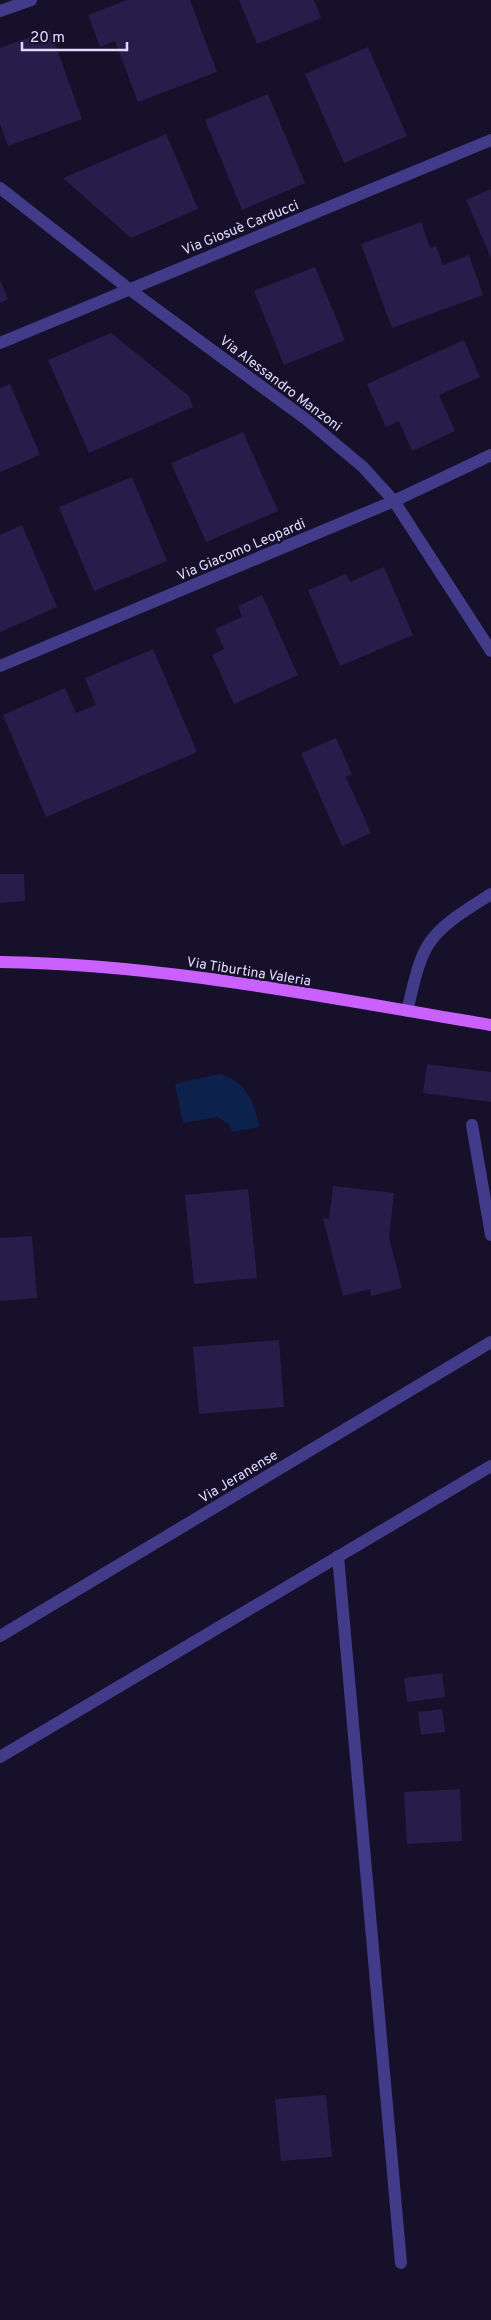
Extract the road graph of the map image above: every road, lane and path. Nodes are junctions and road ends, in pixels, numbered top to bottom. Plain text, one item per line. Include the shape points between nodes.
1 (31, 0) edge
2 (0, 11) edge
3 (491, 140) edge
4 (0, 188) edge
5 (129, 289) junction
6 (0, 343) edge
7 (491, 456) edge
8 (394, 501) junction
9 (491, 651) edge
10 (0, 666) edge
11 (491, 894) edge
12 (0, 962) edge
13 (407, 1011) junction
14 (491, 1025) edge
15 (472, 1125) dead end
16 (491, 1235) edge
17 (491, 1342) edge
18 (491, 1466) edge
19 (338, 1556) junction
20 (0, 1636) edge
21 (0, 1757) edge
22 (401, 2263) dead end

1 - 2 street
3 - 5 street, Via Giosuè Carducci
4 - 5 street, Via Alessandro Manzoni
5 - 6 street, Via Giosuè Carducci
5 - 8 street, Via Alessandro Manzoni via 346,450
7 - 8 street, Via Giacomo Leopardi
8 - 9 street, Via Alessandro Manzoni
8 - 10 street, Via Giacomo Leopardi
11 - 13 street via 448,923 431,941 418,970
12 - 13 main road, Via Tiburtina Valeria via 90,965 166,974
13 - 14 main road, Via Tiburtina Valeria
15 - 16 street
17 - 20 street, Via Jeranense
18 - 19 street
19 - 21 street
19 - 22 street

